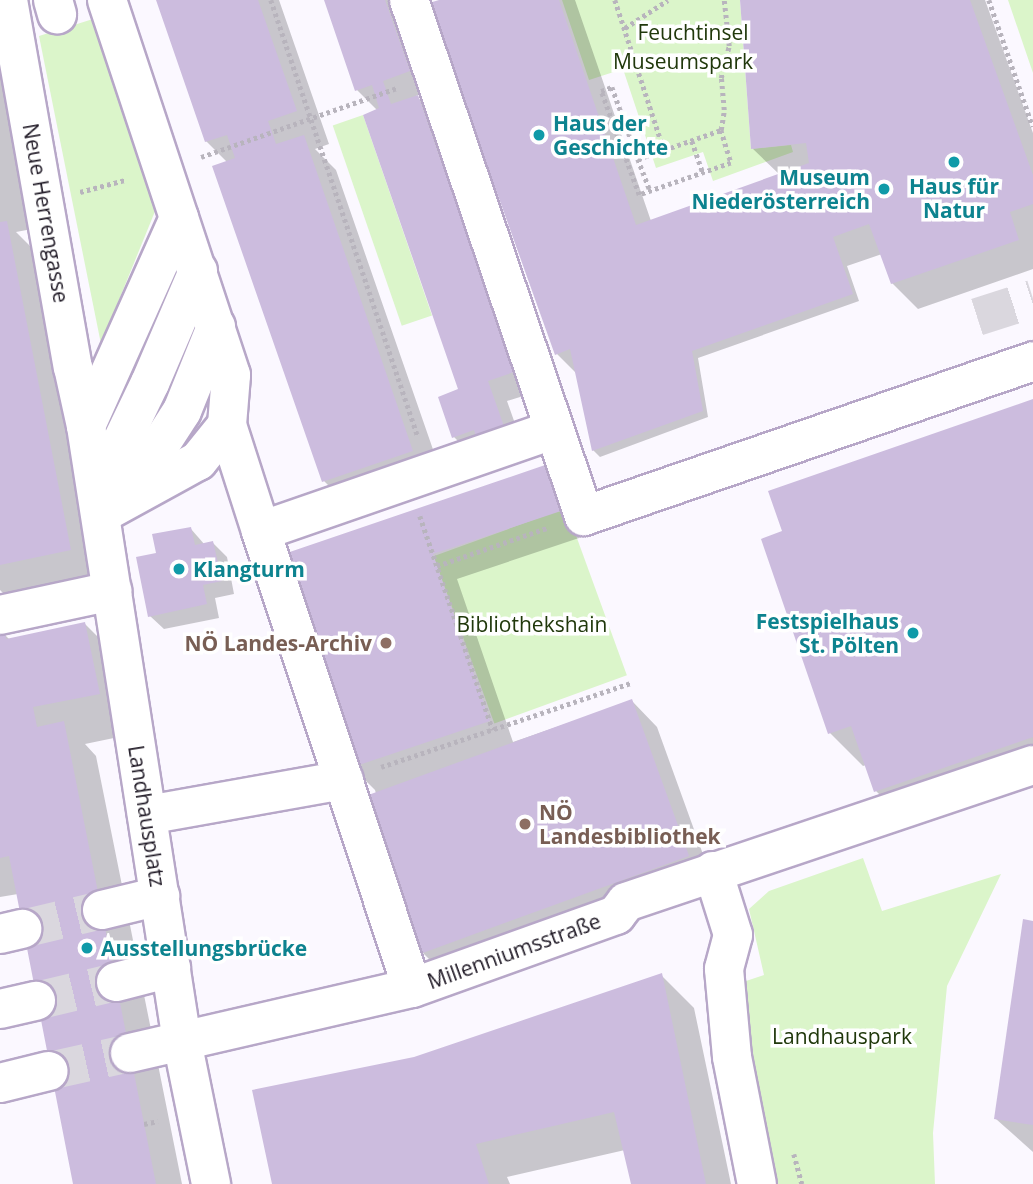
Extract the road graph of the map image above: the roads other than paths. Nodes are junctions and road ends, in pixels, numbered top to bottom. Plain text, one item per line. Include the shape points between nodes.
1 (8, 0) edge
2 (107, 0) edge
3 (409, 0) edge
4 (179, 218) junction
5 (198, 271) junction
6 (216, 327) junction
7 (1033, 361) edge
8 (227, 425) junction
9 (86, 426) junction
10 (553, 430) junction
11 (99, 504) junction
12 (261, 531) junction
13 (112, 591) junction
14 (0, 615) edge
15 (1033, 765) edge
16 (344, 780) junction
17 (147, 816) junction
18 (713, 871) junction
19 (160, 896) junction
20 (102, 910) tunnel mouth
21 (171, 968) junction
22 (116, 982) tunnel mouth
23 (412, 988) junction
24 (182, 1041) junction
25 (130, 1052) tunnel mouth
26 (49, 1071) tunnel mouth
27 (0, 1083) edge
28 (211, 1184) edge
29 (757, 1184) edge

1 - 9 street, Neue Herrengasse
2 - 4 street
3 - 10 street
4 - 5 street
4 - 9 street
5 - 6 street
5 - 11 street
6 - 8 street via 230,375
6 - 11 street via 182,411 160,445
7 - 10 street via 584,516
8 - 11 street via 198,461
8 - 12 street
9 - 11 street, Neue Herrengasse
10 - 12 street
11 - 13 street, Landhausplatz
12 - 16 street
13 - 14 street
13 - 17 street, Landhausplatz
15 - 18 street, Millenniumsstraße
16 - 17 street
16 - 23 street
17 - 19 street, Landhausplatz
18 - 23 street, Millenniumsstraße via 626,902 616,915
18 - 29 street via 733,935 724,969 732,1057
19 - 20 street
19 - 21 street, Landhausplatz
21 - 22 street
21 - 24 street, Landhausplatz
23 - 24 street, Millenniumsstraße
24 - 25 street, Millenniumsstraße
24 - 28 street
26 - 27 street

